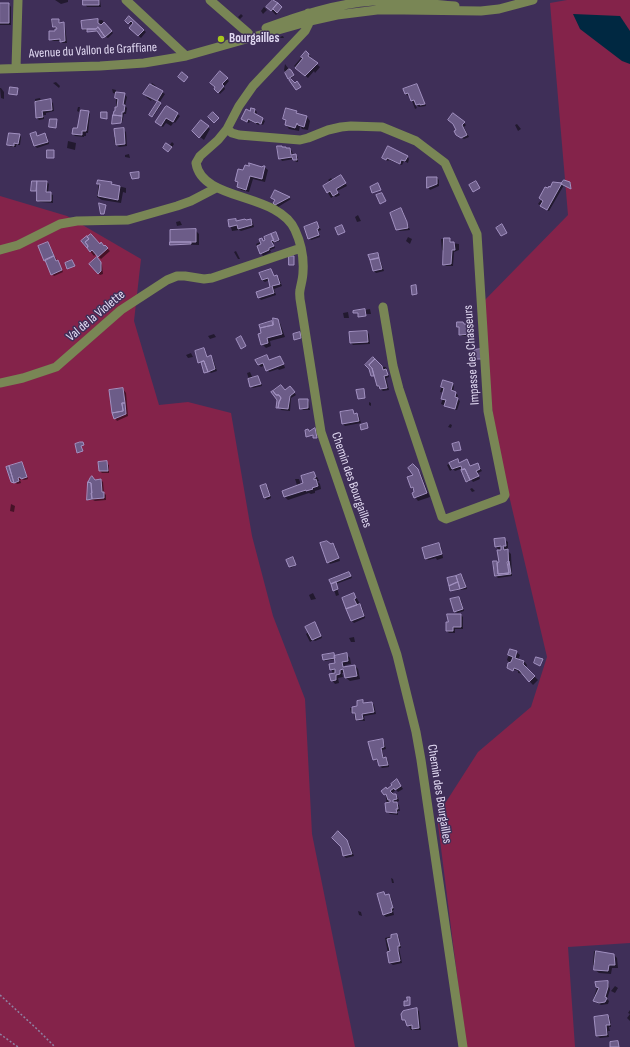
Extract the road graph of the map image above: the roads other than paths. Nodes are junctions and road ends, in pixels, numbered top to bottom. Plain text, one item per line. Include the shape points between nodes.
1 (18, 0) edge
2 (126, 0) edge
3 (210, 0) edge
4 (533, 0) edge
5 (309, 17) junction
6 (251, 36) junction
7 (186, 56) junction
8 (16, 68) junction
9 (0, 69) edge
10 (227, 129) junction
11 (216, 188) junction
12 (301, 248) junction
13 (0, 250) edge
14 (383, 307) dead end
15 (0, 383) edge
16 (462, 1047) edge

1 - 8 street
2 - 7 street
3 - 6 street
4 - 5 street, Avenue du Vallon de Graffiane via 512,5 475,7 374,1 343,5
5 - 6 street, Avenue du Vallon de Graffiane
5 - 10 street, Chemin des Bourgailles via 305,31 248,92
6 - 7 street, Avenue du Vallon de Graffiane
7 - 8 street, Avenue du Vallon de Graffiane via 138,64
8 - 9 street, Avenue du Vallon de Graffiane
10 - 11 street, Chemin des Bourgailles via 196,163 200,175
10 - 14 street, Impasse des Chasseurs via 238,135 300,140 341,127 382,128 416,141 445,162 476,234 488,405 505,495 503,498 446,519 442,517 399,389
11 - 12 street, Chemin des Bourgailles via 280,213 292,225
11 - 13 street via 184,203 128,220 60,224 18,246
12 - 15 street, Val de la Violette via 212,278 177,276 167,280 121,310 56,367
12 - 16 street, Chemin des Bourgailles via 301,305 321,432 386,619 412,716 421,760

